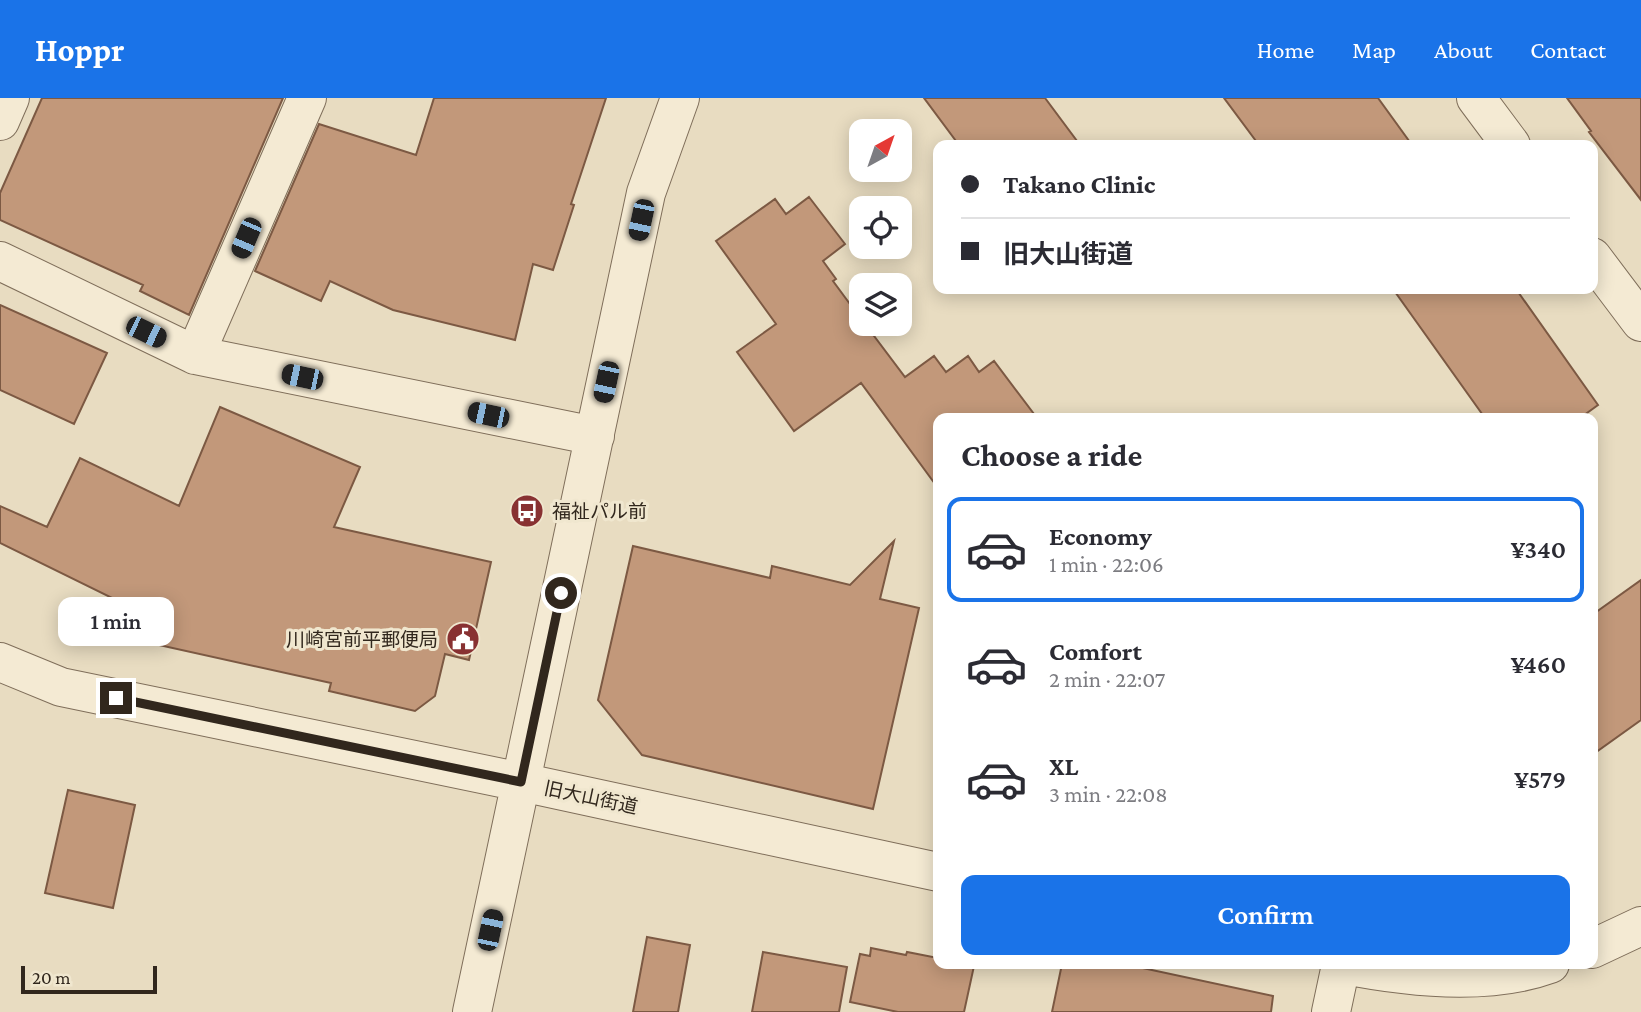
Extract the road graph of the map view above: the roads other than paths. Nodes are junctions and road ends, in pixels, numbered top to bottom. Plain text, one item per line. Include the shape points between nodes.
1 (10, 98) edge
2 (307, 98) edge
3 (680, 98) edge
4 (1476, 98) edge
5 (0, 121) edge
6 (1507, 140) edge
7 (0, 261) edge
8 (1598, 265) edge
9 (1641, 322) edge
10 (195, 355) junction
11 (595, 436) junction
12 (0, 662) edge
13 (521, 782) junction
14 (933, 871) edge
15 (1641, 926) edge
16 (1598, 946) edge
17 (1339, 969) edge
18 (1369, 969) edge
19 (1537, 969) edge
20 (472, 1012) edge
21 (1331, 1012) edge

1 - 5 street
2 - 10 street
3 - 11 street via 646,193
4 - 6 street
7 - 10 street
8 - 9 street
10 - 11 street
11 - 13 street
12 - 13 street, 旧大山街道 via 61,687
13 - 14 street, 旧大山街道
13 - 20 street
15 - 16 street
17 - 21 street
18 - 19 street via 1459,978

